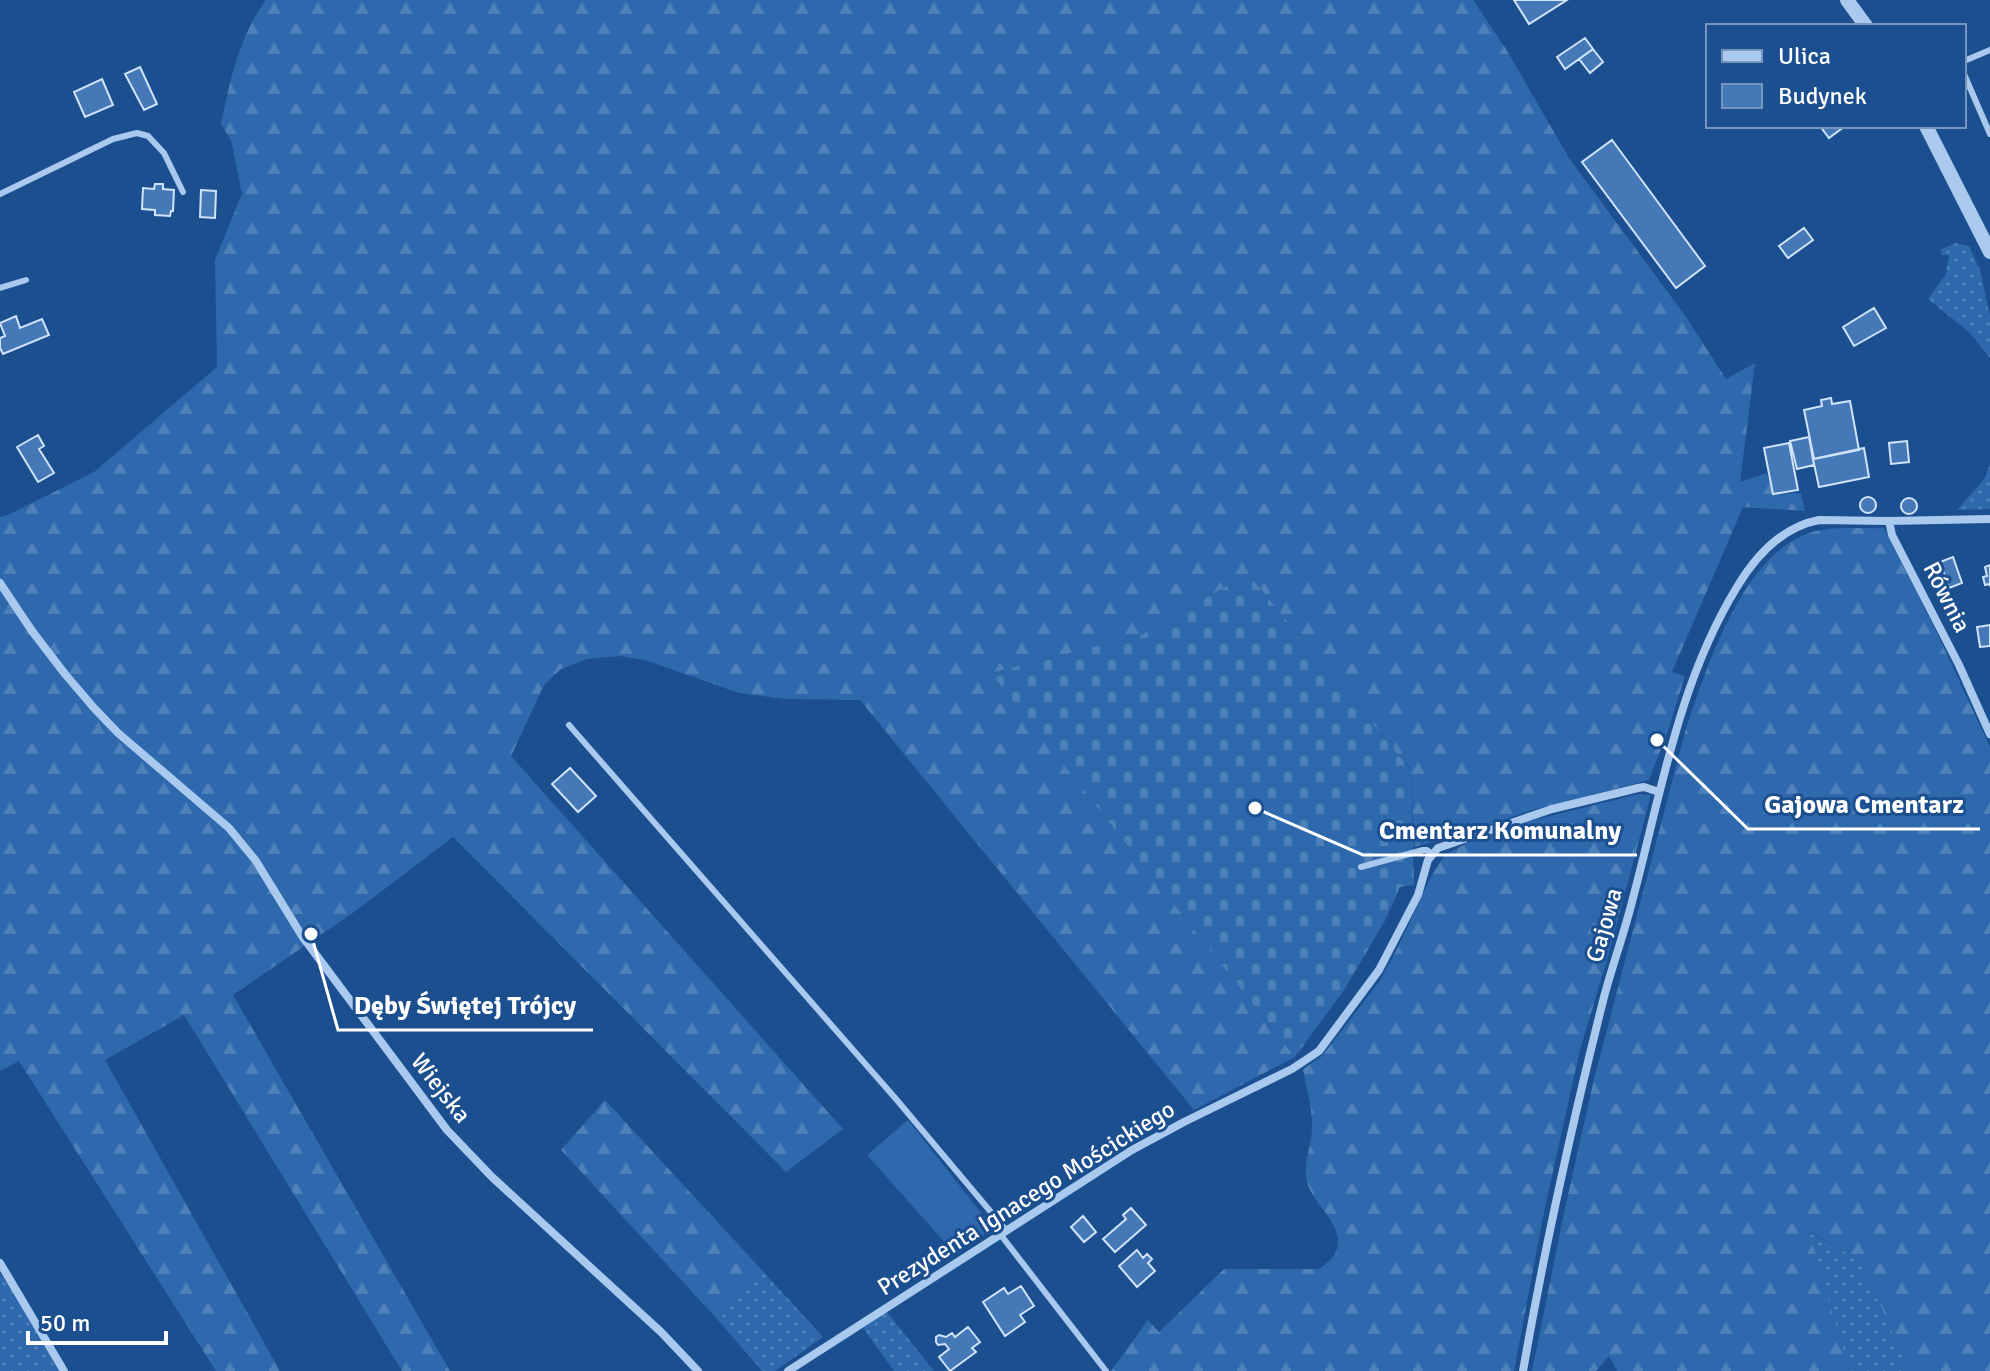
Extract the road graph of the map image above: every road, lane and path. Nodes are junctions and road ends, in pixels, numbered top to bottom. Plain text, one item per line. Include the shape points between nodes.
1 (1847, 0) edge
2 (1865, 24) edge
3 (1990, 50) edge
4 (1966, 60) edge
5 (1966, 79) edge
6 (1927, 128) edge
7 (1990, 134) edge
8 (183, 192) dead end
9 (0, 194) edge
10 (1990, 252) edge
11 (26, 280) dead end
12 (0, 288) edge
13 (1990, 519) edge
14 (1889, 521) junction
15 (0, 583) edge
16 (569, 725) dead end
17 (1990, 734) edge
18 (1659, 792) junction
19 (1432, 854) junction
20 (1361, 867) dead end
21 (1003, 1232) junction
22 (0, 1263) edge
23 (64, 1371) edge
24 (698, 1371) edge
25 (788, 1371) edge
26 (1106, 1371) edge
27 (1523, 1371) edge

1 - 2 street
3 - 4 lane
5 - 7 lane
6 - 10 street
8 - 9 lane via 164,153 148,136 137,133 113,139
11 - 12 lane
13 - 14 street, Gajowa
14 - 17 street, Równia
14 - 18 street, Gajowa via 1811,522 1782,536 1757,560 1710,637
15 - 24 street, Wiejska via 94,708 229,828 256,861 302,936 447,1130
16 - 21 lane via 896,1099
18 - 19 street via 1644,787 1552,809 1444,845
18 - 27 street, Gajowa via 1580,1097
19 - 20 lane via 1423,850
19 - 21 street, Prezydenta Ignacego Mościckiego via 1418,895 1379,970 1319,1051 1145,1143
21 - 25 street, Prezydenta Ignacego Mościckiego
21 - 26 lane
22 - 23 street

